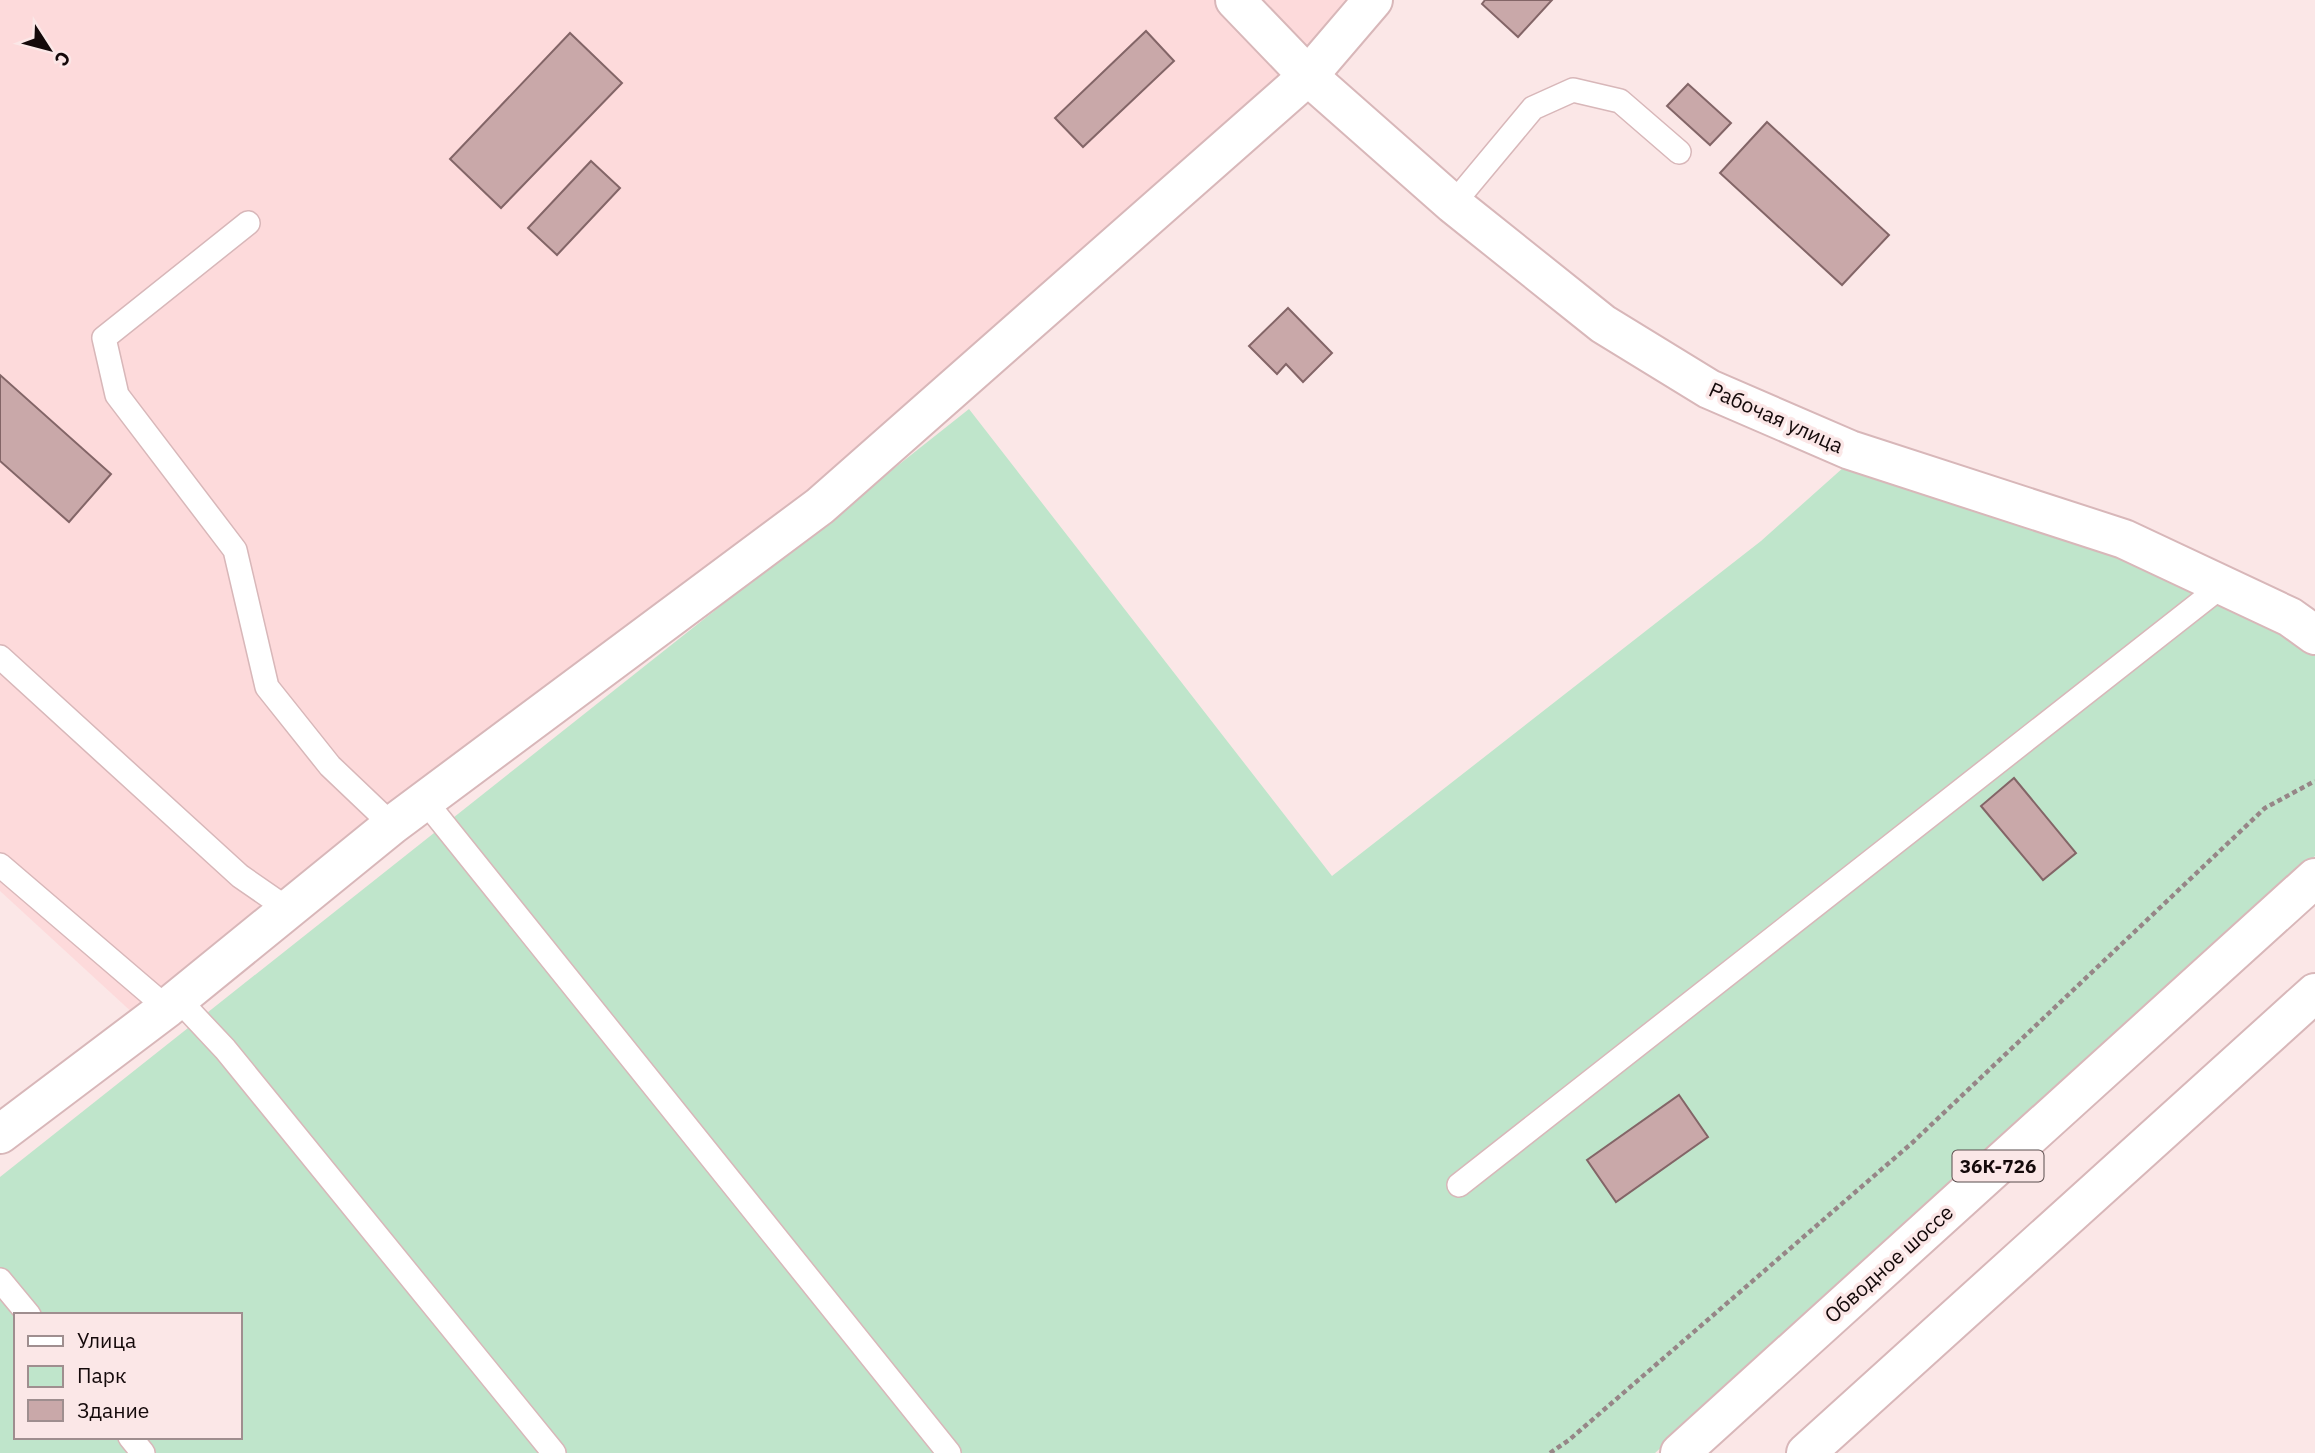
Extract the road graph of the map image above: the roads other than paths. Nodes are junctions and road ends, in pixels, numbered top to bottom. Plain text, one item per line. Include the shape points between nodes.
1 (1235, 0) edge
2 (1373, 0) edge
3 (1308, 76) junction
4 (1679, 152) dead end
5 (1453, 204) junction
6 (248, 223) dead end
7 (2222, 585) junction
8 (2315, 635) edge
9 (0, 657) edge
10 (425, 801) junction
11 (392, 825) junction
12 (0, 865) edge
13 (2315, 878) edge
14 (289, 910) junction
15 (2315, 993) edge
16 (172, 1004) junction
17 (0, 1134) edge
18 (1459, 1185) dead end
19 (0, 1280) edge
20 (27, 1313) edge
21 (132, 1439) edge
22 (143, 1453) edge
23 (554, 1453) edge
24 (949, 1453) edge
25 (1680, 1453) edge
26 (1806, 1453) edge

1 - 3 street, Рабочая улица
2 - 3 street
3 - 5 street, Рабочая улица
3 - 10 street via 820,506
4 - 5 lane via 1620,101 1573,90 1533,108
5 - 7 street, Рабочая улица via 1603,324 1709,389 1850,450 2124,539
6 - 11 lane via 104,338 117,395 236,550 267,687 330,766
7 - 8 street, Рабочая улица via 2290,617
7 - 18 lane
9 - 14 lane via 240,876
10 - 11 street
10 - 24 lane
11 - 14 street
12 - 16 lane
13 - 25 street, Обводное шоссе / 36К-726
14 - 16 street
15 - 26 street
16 - 17 street
16 - 23 lane via 225,1049
19 - 20 lane
21 - 22 lane

